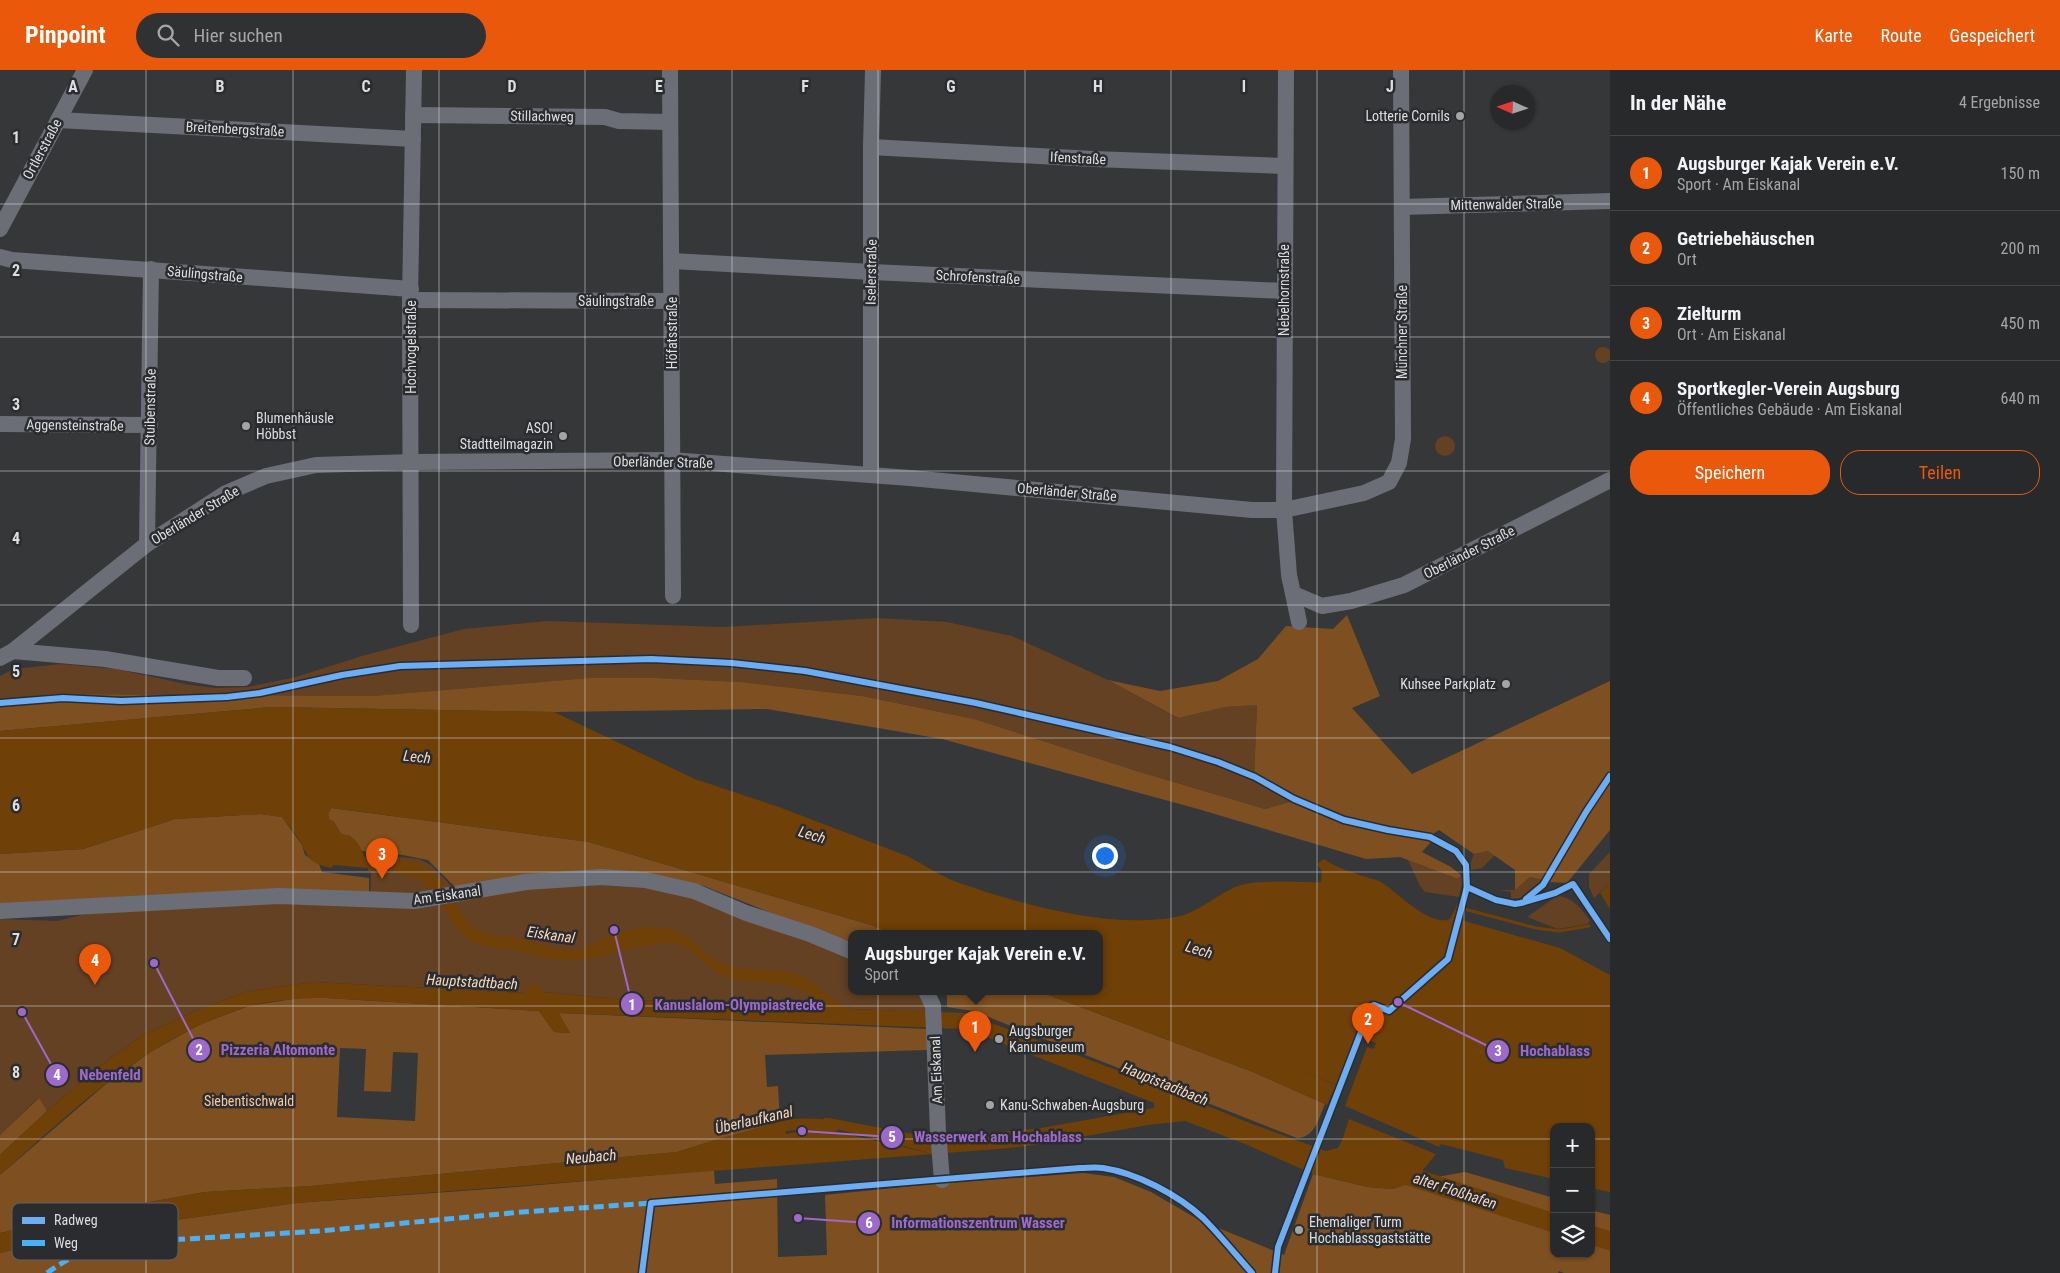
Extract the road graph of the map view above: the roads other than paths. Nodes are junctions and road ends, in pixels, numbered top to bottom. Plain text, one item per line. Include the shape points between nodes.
1 (85, 70) edge
2 (414, 70) edge
3 (670, 70) edge
4 (873, 70) edge
5 (1286, 70) edge
6 (1401, 70) edge
7 (413, 115) junction
8 (58, 120) junction
9 (670, 122) junction
10 (413, 139) junction
11 (871, 147) junction
12 (1284, 166) junction
13 (1610, 201) edge
14 (1402, 207) junction
15 (0, 228) edge
16 (0, 257) edge
17 (672, 261) junction
18 (151, 270) junction
19 (872, 272) junction
20 (1284, 291) junction
21 (411, 295) junction
22 (672, 301) junction
23 (0, 424) edge
24 (150, 425) junction
25 (671, 460) junction
26 (412, 462) junction
27 (871, 475) junction
28 (1610, 480) edge
29 (1284, 510) junction
30 (147, 544) junction
31 (1294, 594) junction
32 (673, 596) dead end
33 (1299, 622) dead end
34 (411, 625) dead end
35 (6, 654) edge
36 (244, 678) dead end
37 (0, 911) edge
38 (848, 950) edge
39 (928, 995) edge
40 (942, 1180) dead end

1 - 8 street, Ortlerstraße
2 - 7 street, Hochvogelstraße
3 - 9 street, Höfatsstraße
4 - 11 street, Iselerstraße
5 - 12 street, Nebelhornstraße
6 - 14 street, Münchner Straße
7 - 9 street, Stillachweg via 605,117 619,122
7 - 10 street, Hochvogelstraße
8 - 10 street, Breitenbergstraße
8 - 15 street, Ortlerstraße
9 - 17 street, Höfatsstraße
10 - 21 street, Hochvogelstraße
11 - 12 street, Ifenstraße
11 - 19 street, Iselerstraße
12 - 20 street, Nebelhornstraße
13 - 14 street, Mittenwalder Straße
14 - 29 street, Münchner Straße via 1403,439 1399,463 1389,482 1364,493
16 - 18 street, Säulingstraße
17 - 19 street, Schrofenstraße
17 - 22 street, Höfatsstraße
18 - 21 street, Säulingstraße
18 - 24 street, Stuibenstraße
19 - 20 street, Schrofenstraße
19 - 27 street, Iselerstraße
20 - 29 street, Nebelhornstraße
21 - 22 street, Säulingstraße
21 - 26 street, Hochvogelstraße
22 - 25 street, Höfatsstraße
23 - 24 street, Aggensteinstraße
24 - 30 street, Stuibenstraße
25 - 26 street, Oberländer Straße
25 - 27 street, Oberländer Straße
25 - 32 street, Höfatsstraße
26 - 30 street, Oberländer Straße via 316,465 266,476 226,493
26 - 34 street, Hochvogelstraße
27 - 29 street, Oberländer Straße via 1252,510
28 - 31 street, Oberländer Straße via 1404,585 1322,606
29 - 31 street via 1289,575
30 - 35 street, Oberländer Straße
31 - 33 street
35 - 36 street, Oberländer Straße via 105,659 218,678
37 - 38 street, Am Eiskanal via 279,896 414,901 558,879 645,880 694,892
39 - 40 street, Am Eiskanal via 933,1006

